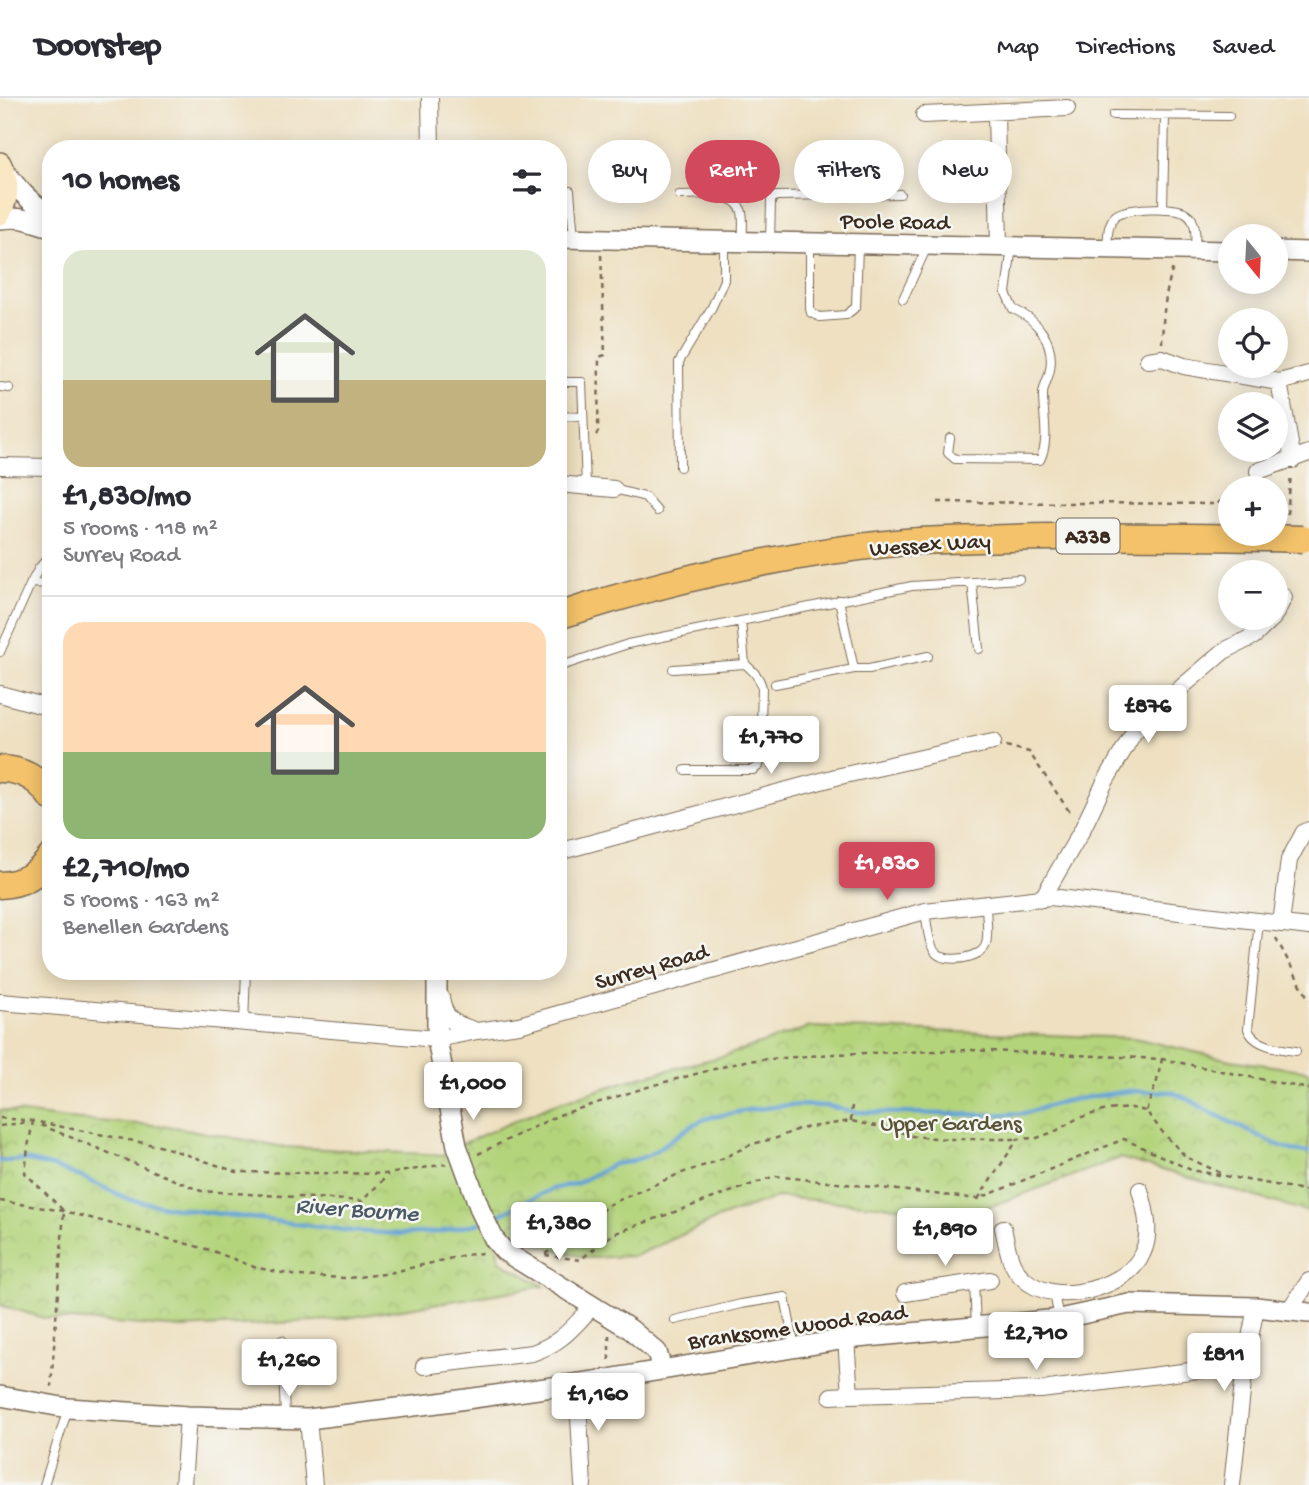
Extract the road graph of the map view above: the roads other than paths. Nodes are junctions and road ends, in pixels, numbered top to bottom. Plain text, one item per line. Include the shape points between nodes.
1 (430, 98) edge
2 (1067, 108) dead end
3 (996, 112) junction
4 (924, 115) dead end
5 (1113, 116) dead end
6 (1165, 116) junction
7 (1229, 116) dead end
8 (431, 140) edge
9 (2, 166) edge
10 (567, 191) edge
11 (679, 195) dead end
12 (794, 195) edge
13 (1163, 209) junction
14 (42, 210) edge
15 (0, 214) edge
16 (0, 219) edge
17 (42, 224) edge
18 (567, 226) edge
19 (567, 238) edge
20 (733, 241) junction
21 (770, 242) junction
22 (810, 242) junction
23 (858, 243) junction
24 (928, 245) junction
25 (1005, 246) junction
26 (1108, 248) junction
27 (1186, 250) junction
28 (1218, 251) edge
29 (1288, 251) edge
30 (1309, 252) edge
31 (903, 299) dead end
32 (1155, 359) road end
33 (1309, 374) edge
34 (567, 382) edge
35 (1279, 382) junction
36 (567, 416) edge
37 (583, 417) junction
38 (950, 438) dead end
39 (1309, 453) edge
40 (1293, 460) junction
41 (0, 466) edge
42 (42, 467) edge
43 (680, 467) dead end
44 (1258, 471) dead end
45 (567, 485) edge
46 (586, 487) junction
47 (614, 489) joint
48 (657, 512) dead end
49 (1305, 539) edge
50 (42, 564) edge
51 (1019, 579) dead end
52 (972, 582) junction
53 (31, 583) junction
54 (42, 584) edge
55 (839, 600) junction
56 (567, 613) edge
57 (741, 621) junction
58 (1260, 630) edge
59 (979, 649) dead end
60 (0, 652) edge
61 (928, 656) dead end
62 (567, 664) edge
63 (745, 664) junction
64 (673, 669) dead end
65 (854, 669) junction
66 (775, 684) dead end
67 (0, 694) edge
68 (42, 706) edge
69 (993, 742) road end
70 (7, 768) edge
71 (685, 770) dead end
72 (42, 774) edge
73 (42, 787) edge
74 (1309, 830) edge
75 (567, 850) edge
76 (42, 868) edge
77 (0, 885) edge
78 (1042, 899) junction
79 (986, 905) junction
80 (925, 911) junction
81 (1269, 922) junction
82 (1309, 927) edge
83 (246, 980) edge
84 (437, 980) edge
85 (438, 980) edge
86 (0, 1002) edge
87 (244, 1023) junction
88 (477, 1031) junction
89 (437, 1039) junction
90 (1296, 1051) dead end
91 (1140, 1190) dead end
92 (1003, 1228) dead end
93 (982, 1281) joint
94 (1309, 1281) edge
95 (905, 1293) dead end
96 (1054, 1293) junction
97 (1118, 1294) junction
98 (1256, 1307) junction
99 (1289, 1310) junction
100 (600, 1311) junction
101 (1309, 1313) edge
102 (1059, 1319) junction
103 (675, 1320) dead end
104 (976, 1326) junction
105 (846, 1339) junction
106 (282, 1340) dead end
107 (795, 1348) junction
108 (1245, 1364) junction
109 (424, 1366) dead end
110 (662, 1370) junction
111 (577, 1384) junction
112 (850, 1395) junction
113 (0, 1396) edge
114 (831, 1396) dead end
115 (59, 1406) junction
116 (188, 1416) junction
117 (285, 1419) junction
118 (308, 1419) junction
119 (44, 1485) edge
120 (183, 1485) edge
121 (314, 1485) edge
122 (583, 1485) edge
123 (1232, 1485) edge

1 - 8 street
2 - 3 street
3 - 4 street
3 - 25 street
5 - 6 lane
6 - 7 lane
6 - 13 lane
9 - 14 street via 17,189
9 - 15 main road via 7,190
10 - 18 lane
11 - 20 lane via 720,195 737,204 742,214
12 - 21 lane via 776,195 771,200
13 - 26 lane via 1118,214 1109,228
13 - 27 lane via 1186,213 1193,222
16 - 17 street via 27,218
19 - 20 street, Poole Road
20 - 21 street, Poole Road
20 - 43 lane via 712,307 679,362
21 - 22 street, Poole Road
22 - 23 street, Poole Road
22 - 23 lane via 810,309 816,317 846,315 856,307
23 - 24 street, Poole Road
24 - 25 street, Poole Road
24 - 31 lane
25 - 26 street, Poole Road
25 - 38 lane via 1006,293 1013,309 1026,314 1051,349 1051,369 1042,392 1044,452 1040,460 955,459 948,453
26 - 27 street, Poole Road
27 - 28 street, Poole Road
29 - 30 street
32 - 35 street
33 - 35 street
34 - 37 lane via 582,382
35 - 40 street
36 - 37 lane
37 - 46 lane
39 - 40 street
40 - 44 street
41 - 42 street
45 - 46 street
46 - 47 street
47 - 48 lane via 645,497
49 - 56 highway, Wessex Way / A338, bridge via 1077,536 907,542 712,574
50 - 53 lane
51 - 52 lane
52 - 55 lane via 912,586
52 - 59 lane
53 - 54 lane
53 - 60 lane
55 - 57 lane
55 - 65 lane
57 - 62 lane via 628,644
57 - 63 lane
58 - 78 street via 1224,651 1134,732
61 - 65 lane
63 - 64 lane
63 - 71 lane via 762,688 759,766 753,770
65 - 66 lane
67 - 68 street
69 - 75 street via 836,778
70 - 72 highway
70 - 73 highway
74 - 81 street via 1289,860
76 - 77 highway via 17,883
78 - 79 street, Surrey Road
78 - 81 street, Surrey Road
79 - 80 street, Surrey Road
79 - 80 lane via 983,951 951,959 934,951
80 - 88 street, Surrey Road via 519,1025
81 - 82 street, Surrey Road
81 - 90 lane via 1248,1029 1257,1041
83 - 87 lane
84 - 89 street
85 - 88 street via 447,1016
86 - 87 street, Surrey Road
87 - 89 street, Surrey Road
88 - 89 street, Surrey Road
89 - 100 street via 457,1146 494,1238 504,1251
91 - 97 street via 1147,1230 1143,1254 1123,1275
92 - 96 street via 1017,1271 1041,1290
93 - 95 street
93 - 104 lane
94 - 99 street
96 - 97 street via 1091,1289
96 - 102 lane
97 - 98 street, Branksome Wood Road
97 - 102 street, Branksome Wood Road
98 - 99 street, Branksome Wood Road
98 - 108 street
99 - 101 street, Branksome Wood Road
100 - 109 street via 547,1348 532,1353 455,1355
100 - 110 street via 657,1352
102 - 104 street, Branksome Wood Road
103 - 107 lane via 785,1297
104 - 105 street, Branksome Wood Road
105 - 107 street, Branksome Wood Road
105 - 112 street
106 - 117 lane
107 - 110 street, Branksome Wood Road
108 - 112 street via 1041,1390
108 - 123 street
110 - 111 street, Branksome Wood Road
111 - 118 street, Branksome Wood Road
111 - 122 street
112 - 114 street
113 - 115 street, Branksome Wood Road
115 - 116 street, Branksome Wood Road
115 - 119 lane
116 - 117 street, Branksome Wood Road
116 - 120 street
117 - 118 street, Branksome Wood Road
118 - 121 street

